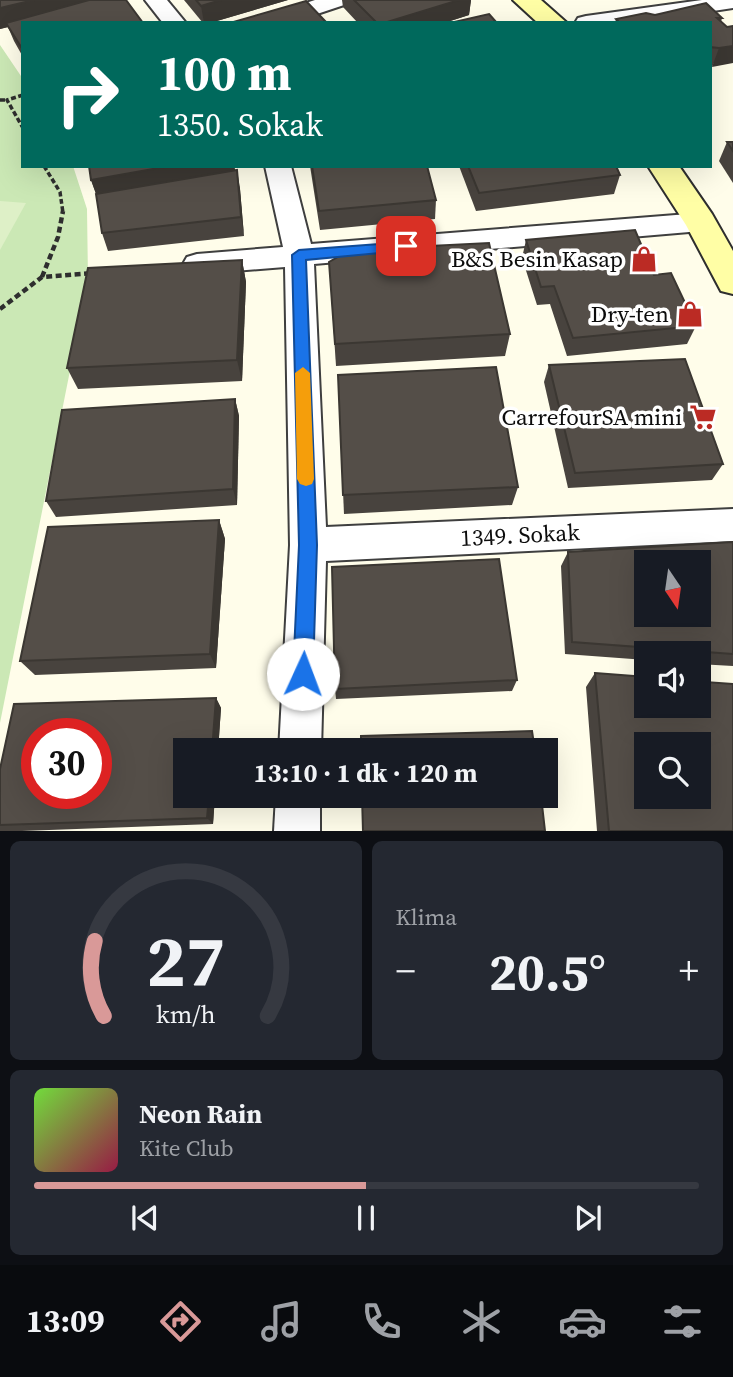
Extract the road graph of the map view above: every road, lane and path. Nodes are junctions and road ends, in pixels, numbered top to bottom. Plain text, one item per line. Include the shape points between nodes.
1 (156, 0) edge
2 (336, 0) edge
3 (525, 0) edge
4 (733, 2) edge
5 (687, 4) edge
6 (173, 21) edge
7 (274, 21) edge
8 (551, 21) edge
9 (597, 21) edge
10 (21, 95) edge
11 (0, 100) edge
12 (7, 100) junction
13 (21, 124) edge
14 (45, 168) edge
15 (278, 168) edge
16 (664, 168) edge
17 (701, 222) junction
18 (299, 255) junction
19 (176, 266) edge
20 (94, 273) edge
21 (42, 277) junction
22 (733, 282) edge
23 (0, 309) edge
24 (733, 524) edge
25 (308, 545) junction
26 (301, 738) edge
27 (298, 808) edge
28 (297, 831) edge

1 - 6 street
2 - 7 street
3 - 8 main road
4 - 5 street
5 - 9 street
10 - 12 path
11 - 12 path
12 - 13 path
14 - 21 path via 61,197 62,215
15 - 18 street
16 - 17 main road
17 - 18 street
17 - 22 main road
18 - 19 street
18 - 25 street
20 - 21 path
21 - 23 path
24 - 25 street, 1349. Sokak
25 - 26 street
27 - 28 street

